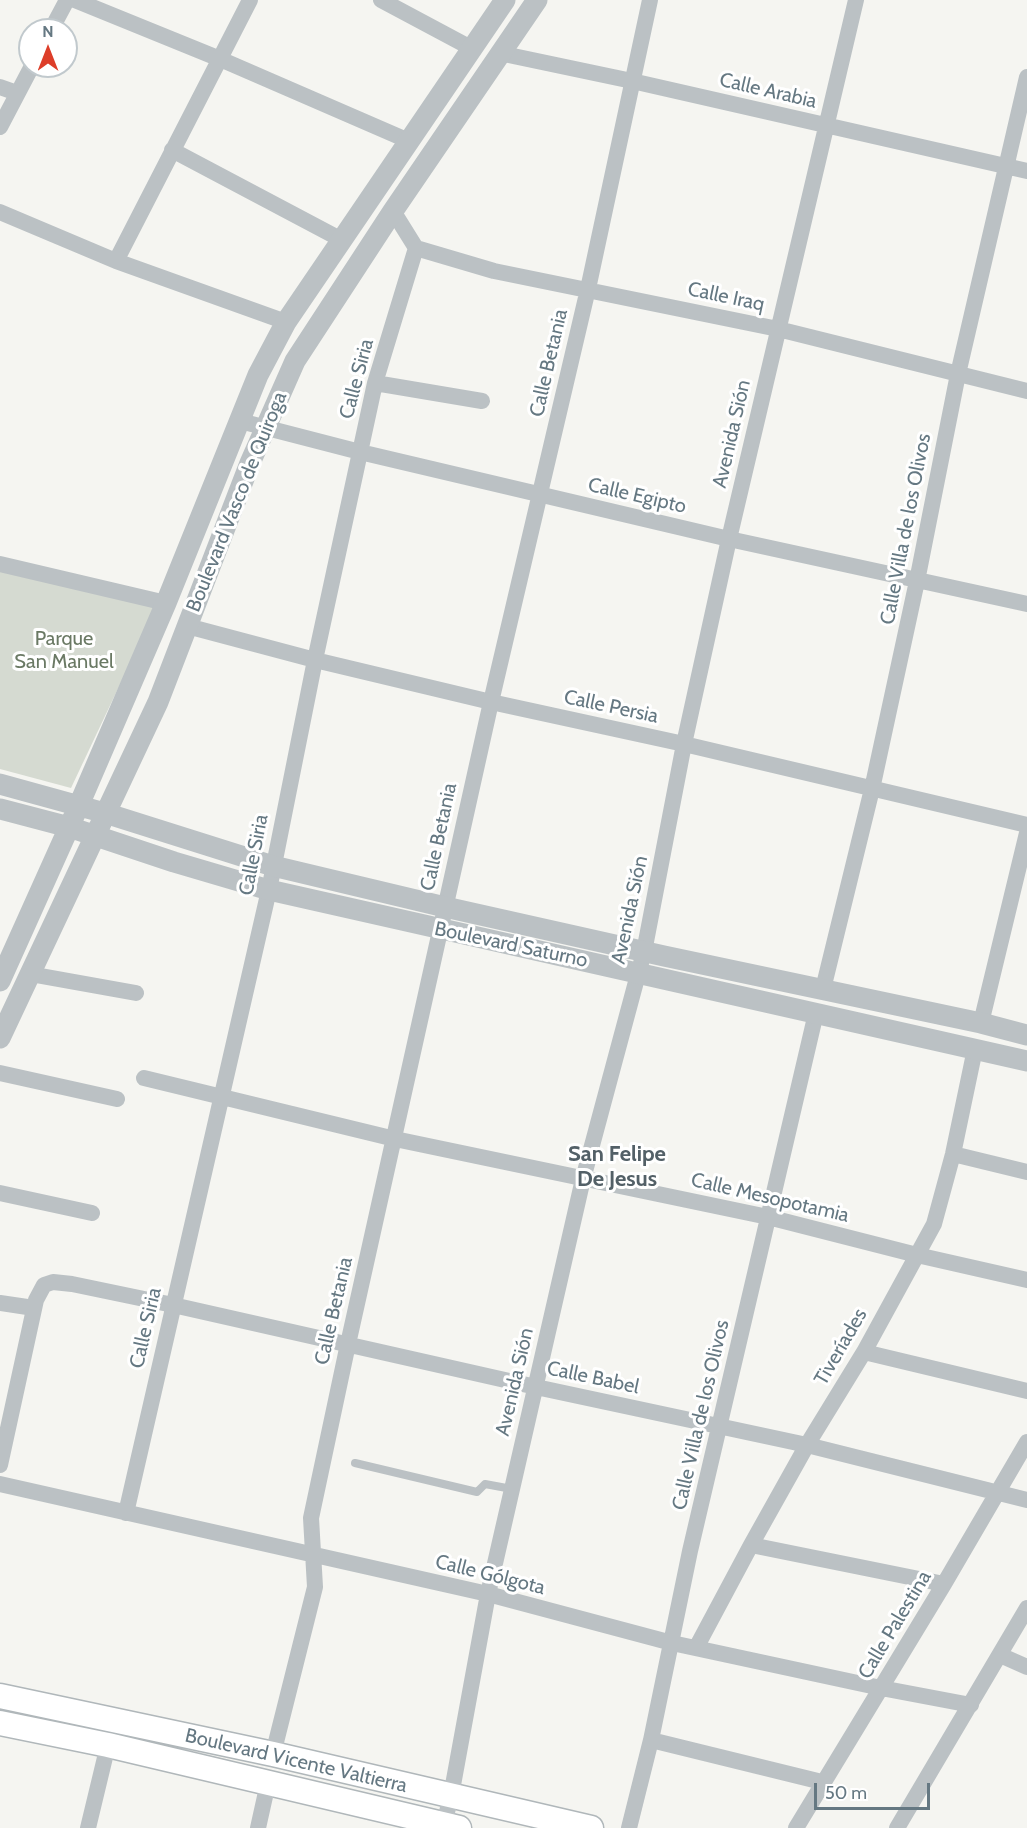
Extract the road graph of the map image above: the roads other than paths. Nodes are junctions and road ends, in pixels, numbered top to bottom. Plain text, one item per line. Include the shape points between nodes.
1 (67, 0) edge
2 (75, 0) edge
3 (250, 0) edge
4 (381, 0) edge
5 (505, 0) edge
6 (537, 0) edge
7 (650, 0) edge
8 (856, 0) edge
9 (57, 18) edge
10 (471, 48) junction
11 (499, 53) junction
12 (220, 59) junction
13 (1027, 77) edge
14 (25, 78) edge
15 (632, 81) junction
16 (0, 87) edge
17 (17, 93) junction
18 (825, 126) junction
19 (0, 127) edge
20 (409, 141) junction
21 (172, 150) junction
22 (1006, 167) junction
23 (1027, 171) edge
24 (393, 211) junction
25 (0, 212) edge
26 (342, 240) junction
27 (416, 248) junction
28 (116, 261) junction
29 (588, 290) junction
30 (286, 322) junction
31 (778, 329) junction
32 (958, 374) junction
33 (375, 383) junction
34 (1027, 391) edge
35 (482, 401) dead end
36 (240, 421) junction
37 (265, 428) junction
38 (360, 452) junction
39 (540, 494) junction
40 (729, 539) junction
41 (0, 564) edge
42 (917, 581) junction
43 (166, 603) junction
44 (1027, 604) edge
45 (187, 626) junction
46 (315, 660) junction
47 (491, 702) junction
48 (684, 744) junction
49 (0, 784) edge
50 (872, 789) junction
51 (79, 805) junction
52 (0, 809) edge
53 (105, 813) junction
54 (1027, 825) edge
55 (69, 827) junction
56 (1027, 833) edge
57 (93, 836) junction
58 (273, 866) junction
59 (269, 890) junction
60 (445, 907) junction
61 (439, 930) junction
62 (644, 951) junction
63 (638, 973) junction
64 (30, 974) junction
65 (0, 981) edge
66 (823, 989) junction
67 (136, 993) dead end
68 (816, 1013) junction
69 (981, 1023) junction
70 (1027, 1035) edge
71 (0, 1038) edge
72 (975, 1049) junction
73 (1027, 1061) edge
74 (0, 1073) edge
75 (144, 1078) dead end
76 (221, 1096) junction
77 (117, 1099) dead end
78 (395, 1139) junction
79 (953, 1154) junction
80 (1027, 1172) edge
81 (583, 1179) junction
82 (0, 1193) edge
83 (92, 1213) dead end
84 (768, 1217) junction
85 (917, 1255) junction
86 (1027, 1280) edge
87 (0, 1303) edge
88 (173, 1305) junction
89 (34, 1308) junction
90 (348, 1344) junction
91 (864, 1352) junction
92 (536, 1387) junction
93 (1027, 1391) edge
94 (720, 1427) junction
95 (1027, 1442) edge
96 (807, 1444) junction
97 (355, 1463) dead end
98 (0, 1465) edge
99 (0, 1484) edge
100 (512, 1488) junction
101 (998, 1493) junction
102 (1027, 1500) edge
103 (126, 1513) junction
104 (751, 1545) junction
105 (312, 1556) junction
106 (944, 1584) junction
107 (488, 1594) junction
108 (1027, 1608) edge
109 (672, 1643) junction
110 (696, 1648) junction
111 (1000, 1655) junction
112 (1027, 1667) edge
113 (881, 1688) junction
114 (0, 1696) edge
115 (971, 1705) junction
116 (0, 1723) edge
117 (651, 1740) junction
118 (108, 1745) junction
119 (273, 1754) junction
120 (822, 1782) junction
121 (268, 1783) junction
122 (451, 1796) junction
123 (448, 1827) edge
124 (88, 1828) edge
125 (258, 1828) edge
126 (591, 1828) edge
127 (629, 1828) edge
128 (796, 1828) edge
129 (897, 1828) edge

1 - 9 street
2 - 12 street
3 - 12 street
4 - 10 street
5 - 10 street, Boulevard Vasco de Quiroga
6 - 11 street, Boulevard Vasco de Quiroga
7 - 15 street, Calle Betania
8 - 18 street, Avenida Sión
10 - 20 street, Boulevard Vasco de Quiroga
11 - 15 street, Calle Arabia
11 - 24 street, Boulevard Vasco de Quiroga
12 - 20 street
12 - 21 street
13 - 22 street, Calle Villa de los Olivos
14 - 17 street
15 - 18 street, Calle Arabia
15 - 29 street, Calle Betania
16 - 17 street
17 - 19 street
18 - 22 street, Calle Arabia
18 - 31 street, Avenida Sión
20 - 26 street, Boulevard Vasco de Quiroga
21 - 26 street
21 - 28 street
22 - 23 street, Calle Arabia
22 - 32 street, Calle Villa de los Olivos
24 - 27 street
24 - 37 street, Boulevard Vasco de Quiroga via 295,361
25 - 28 street
26 - 30 street, Boulevard Vasco de Quiroga
27 - 29 street, Calle Iraq via 494,271
27 - 33 street, Calle Siria
28 - 30 street
29 - 31 street, Calle Iraq
29 - 39 street, Calle Betania
30 - 36 street, Boulevard Vasco de Quiroga via 258,375
31 - 32 street, Calle Iraq
31 - 40 street, Avenida Sión
32 - 34 street, Calle Iraq
32 - 42 street, Calle Villa de los Olivos
33 - 35 street
33 - 38 street, Calle Siria
36 - 37 street, Calle Egipto
36 - 43 street, Boulevard Vasco de Quiroga
37 - 38 street, Calle Egipto
37 - 45 street, Boulevard Vasco de Quiroga
38 - 39 street, Calle Egipto
38 - 46 street, Calle Siria
39 - 40 street, Calle Egipto
39 - 47 street, Calle Betania
40 - 42 street, Calle Egipto
40 - 48 street, Avenida Sión
41 - 43 street
42 - 44 street, Calle Egipto
42 - 50 street, Calle Villa de los Olivos
43 - 51 street, Boulevard Vasco de Quiroga
45 - 46 street, Calle Persia
45 - 53 street, Boulevard Vasco de Quiroga via 158,702
46 - 47 street, Calle Persia
46 - 58 street, Calle Siria
47 - 48 street, Calle Persia
47 - 60 street, Calle Betania
48 - 50 street, Calle Persia
48 - 62 street, Avenida Sión
49 - 51 street, Boulevard Saturno
50 - 54 street, Calle Persia
50 - 66 street, Calle Villa de los Olivos
51 - 53 street, Boulevard Saturno
51 - 55 street, Boulevard Vasco de Quiroga
52 - 55 street, Boulevard Saturno
53 - 57 street, Boulevard Vasco de Quiroga
53 - 58 street, Boulevard Saturno
55 - 57 street, Boulevard Saturno
55 - 65 street, Boulevard Vasco de Quiroga
56 - 69 street
57 - 59 street, Boulevard Saturno
57 - 64 street, Boulevard Vasco de Quiroga
58 - 59 street, Calle Siria
58 - 60 street, Boulevard Saturno
59 - 61 street, Boulevard Saturno
59 - 76 street, Calle Siria
60 - 61 street, Calle Betania
60 - 62 street, Boulevard Saturno
61 - 63 street, Boulevard Saturno
61 - 78 street, Calle Betania
62 - 63 street, Avenida Sión
62 - 66 street, Boulevard Saturno
63 - 68 street, Boulevard Saturno
63 - 81 street, Avenida Sión
64 - 67 street
64 - 71 street, Boulevard Vasco de Quiroga
66 - 69 street, Boulevard Saturno
68 - 72 street, Boulevard Saturno
68 - 84 street, Calle Villa de los Olivos
69 - 70 street, Boulevard Saturno
72 - 73 street, Boulevard Saturno
72 - 79 street, Tiveríades
74 - 77 street
75 - 76 street, Calle Mesopotamia
76 - 78 street, Calle Mesopotamia
76 - 88 street, Calle Siria
78 - 81 street, Calle Mesopotamia
78 - 90 street, Calle Betania
79 - 80 street
79 - 85 street, Tiveríades via 934,1224
81 - 84 street, Calle Mesopotamia
81 - 92 street, Avenida Sión
82 - 83 street
84 - 85 street, Calle Mesopotamia
84 - 94 street, Calle Villa de los Olivos
85 - 86 street, Calle Mesopotamia
85 - 91 street, Tiveríades
87 - 89 street
88 - 89 street, Calle Babel via 52,1282 44,1285
88 - 90 street, Calle Babel
88 - 103 street, Calle Siria
89 - 98 street
90 - 92 street, Calle Babel
90 - 105 street, Calle Betania via 311,1518
91 - 93 street
91 - 96 street, Tiveríades
92 - 94 street, Calle Babel
92 - 100 street, Avenida Sión
94 - 96 street, Calle Babel
94 - 109 street, Calle Villa de los Olivos
95 - 101 street, Calle Palestina
96 - 101 street, Calle Babel
96 - 104 street, Tiveríades
97 - 100 lane via 477,1492 485,1484
99 - 103 street, Calle Gólgota
100 - 107 street, Avenida Sión
101 - 102 street, Calle Babel
101 - 106 street, Calle Palestina
103 - 105 street, Calle Gólgota
104 - 106 street
104 - 110 street, Tiveríades
105 - 107 street, Calle Gólgota
105 - 119 street, Calle Betania via 315,1587
106 - 113 street, Calle Palestina
107 - 109 street, Calle Gólgota
107 - 122 street, Avenida Sión
108 - 111 street
109 - 110 street, Calle Gólgota
109 - 117 street, Calle Villa de los Olivos
110 - 113 street, Calle Gólgota
111 - 112 street
111 - 115 street
113 - 115 street, Calle Gólgota
113 - 120 street, Calle Palestina
114 - 119 main road, Boulevard Vicente Valtierra
115 - 129 street
116 - 118 main road, Boulevard Vicente Valtierra
117 - 120 street
117 - 127 street, Calle Villa de los Olivos
118 - 121 main road, Boulevard Vicente Valtierra
118 - 124 street
119 - 122 main road, Boulevard Vicente Valtierra
120 - 128 street, Calle Palestina
121 - 123 main road, Boulevard Vicente Valtierra
121 - 125 street
122 - 123 street, Avenida Sión
122 - 126 main road, Boulevard Vicente Valtierra

